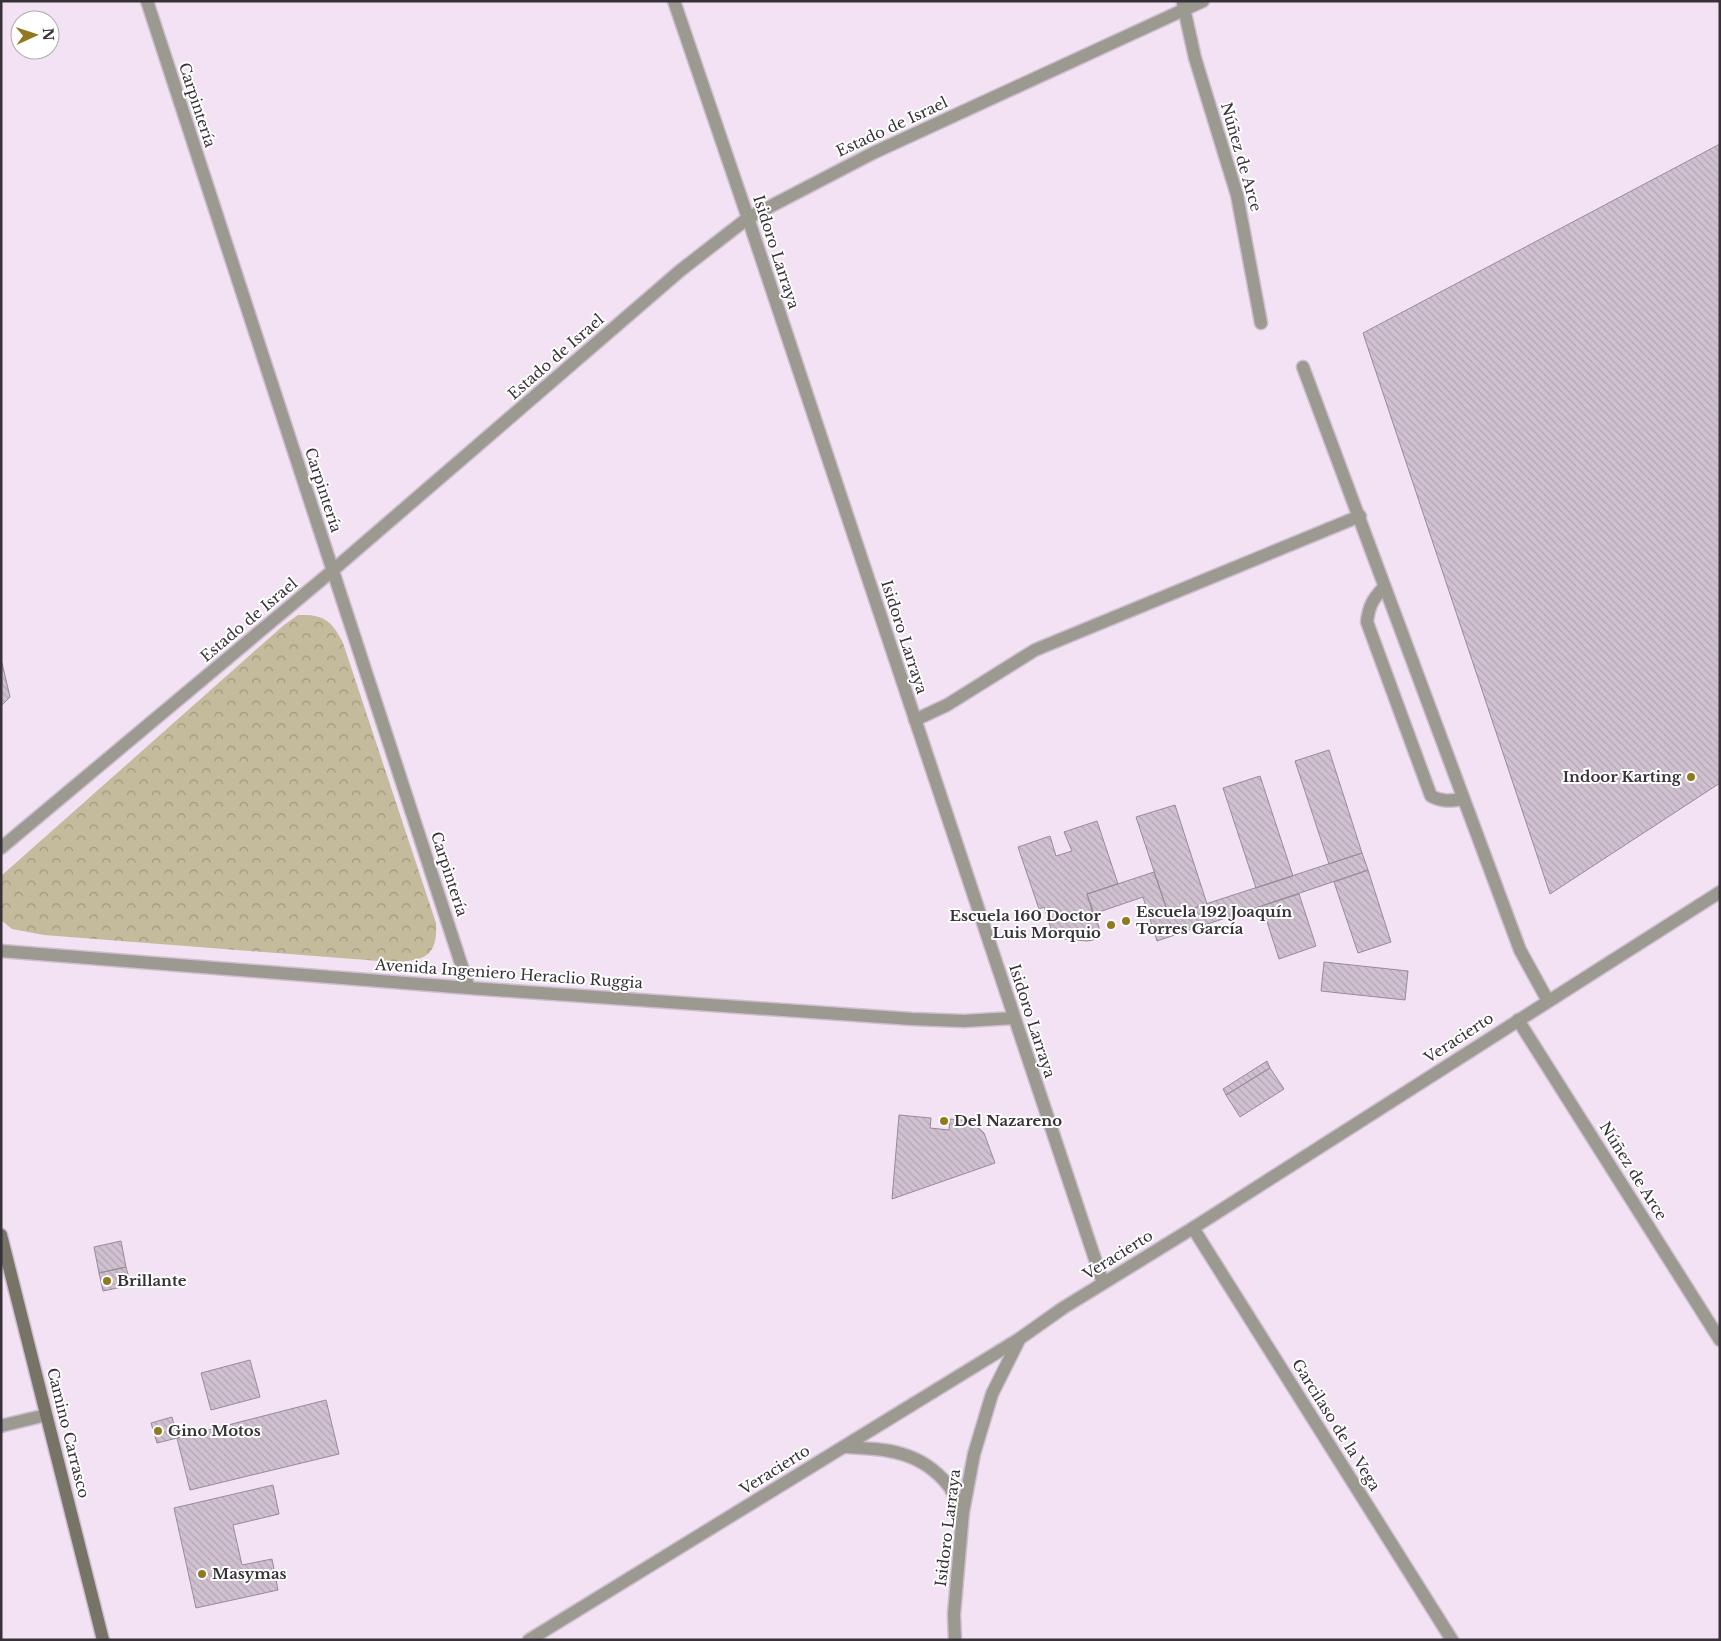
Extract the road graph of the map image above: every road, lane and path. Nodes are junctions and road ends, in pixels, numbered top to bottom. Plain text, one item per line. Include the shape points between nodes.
1 (147, 1) edge
2 (674, 1) edge
3 (1203, 1) edge
4 (1184, 5) edge
5 (748, 218) junction
6 (1261, 323) dead end
7 (1303, 367) dead end
8 (1360, 516) junction
9 (332, 572) junction
10 (1384, 587) junction
11 (914, 720) junction
12 (1463, 799) junction
13 (1, 848) edge
14 (1720, 892) edge
15 (1, 951) edge
16 (469, 988) junction
17 (1548, 1000) junction
18 (1014, 1018) junction
19 (1518, 1020) junction
20 (1193, 1228) junction
21 (1, 1235) edge
22 (1102, 1283) junction
23 (1019, 1339) junction
24 (1720, 1340) edge
25 (46, 1415) junction
26 (1, 1426) edge
27 (844, 1447) junction
28 (963, 1512) junction
29 (103, 1640) edge
30 (529, 1640) edge
31 (955, 1640) edge
32 (1452, 1640) edge

1 - 9 street, Carpintería
2 - 5 street, Isidoro Larraya
3 - 4 street, Estado de Israel
4 - 5 street, Estado de Israel via 873,153
4 - 6 street, Núñez de Arce via 1195,58 1237,195
5 - 9 street, Estado de Israel via 681,270
5 - 11 street, Isidoro Larraya
7 - 8 street
8 - 10 street
8 - 11 street via 1035,650 947,705
9 - 13 street, Estado de Israel
9 - 16 street, Carpintería
10 - 12 street
10 - 12 street via 1369,608 1367,622 1431,796 1438,800
11 - 18 street, Isidoro Larraya
12 - 17 street via 1520,950
14 - 17 street, Veracierto
15 - 16 street, Avenida Ingeniero Heraclio Ruggia
16 - 18 street, Avenida Ingeniero Heraclio Ruggia via 912,1019 964,1021
17 - 19 street, Veracierto
18 - 22 street, Isidoro Larraya
19 - 20 street, Veracierto
19 - 24 street, Núñez de Arce
20 - 22 street, Veracierto
20 - 32 street, Garcilaso de la Vega
21 - 25 main road, Camino Carrasco
22 - 23 street, Veracierto
23 - 27 street, Veracierto
23 - 28 street, Isidoro Larraya via 992,1394 974,1454
25 - 26 street
25 - 29 main road, Camino Carrasco
27 - 28 street via 886,1449 910,1456 948,1486
27 - 30 street, Veracierto
28 - 31 street, Isidoro Larraya via 954,1614

